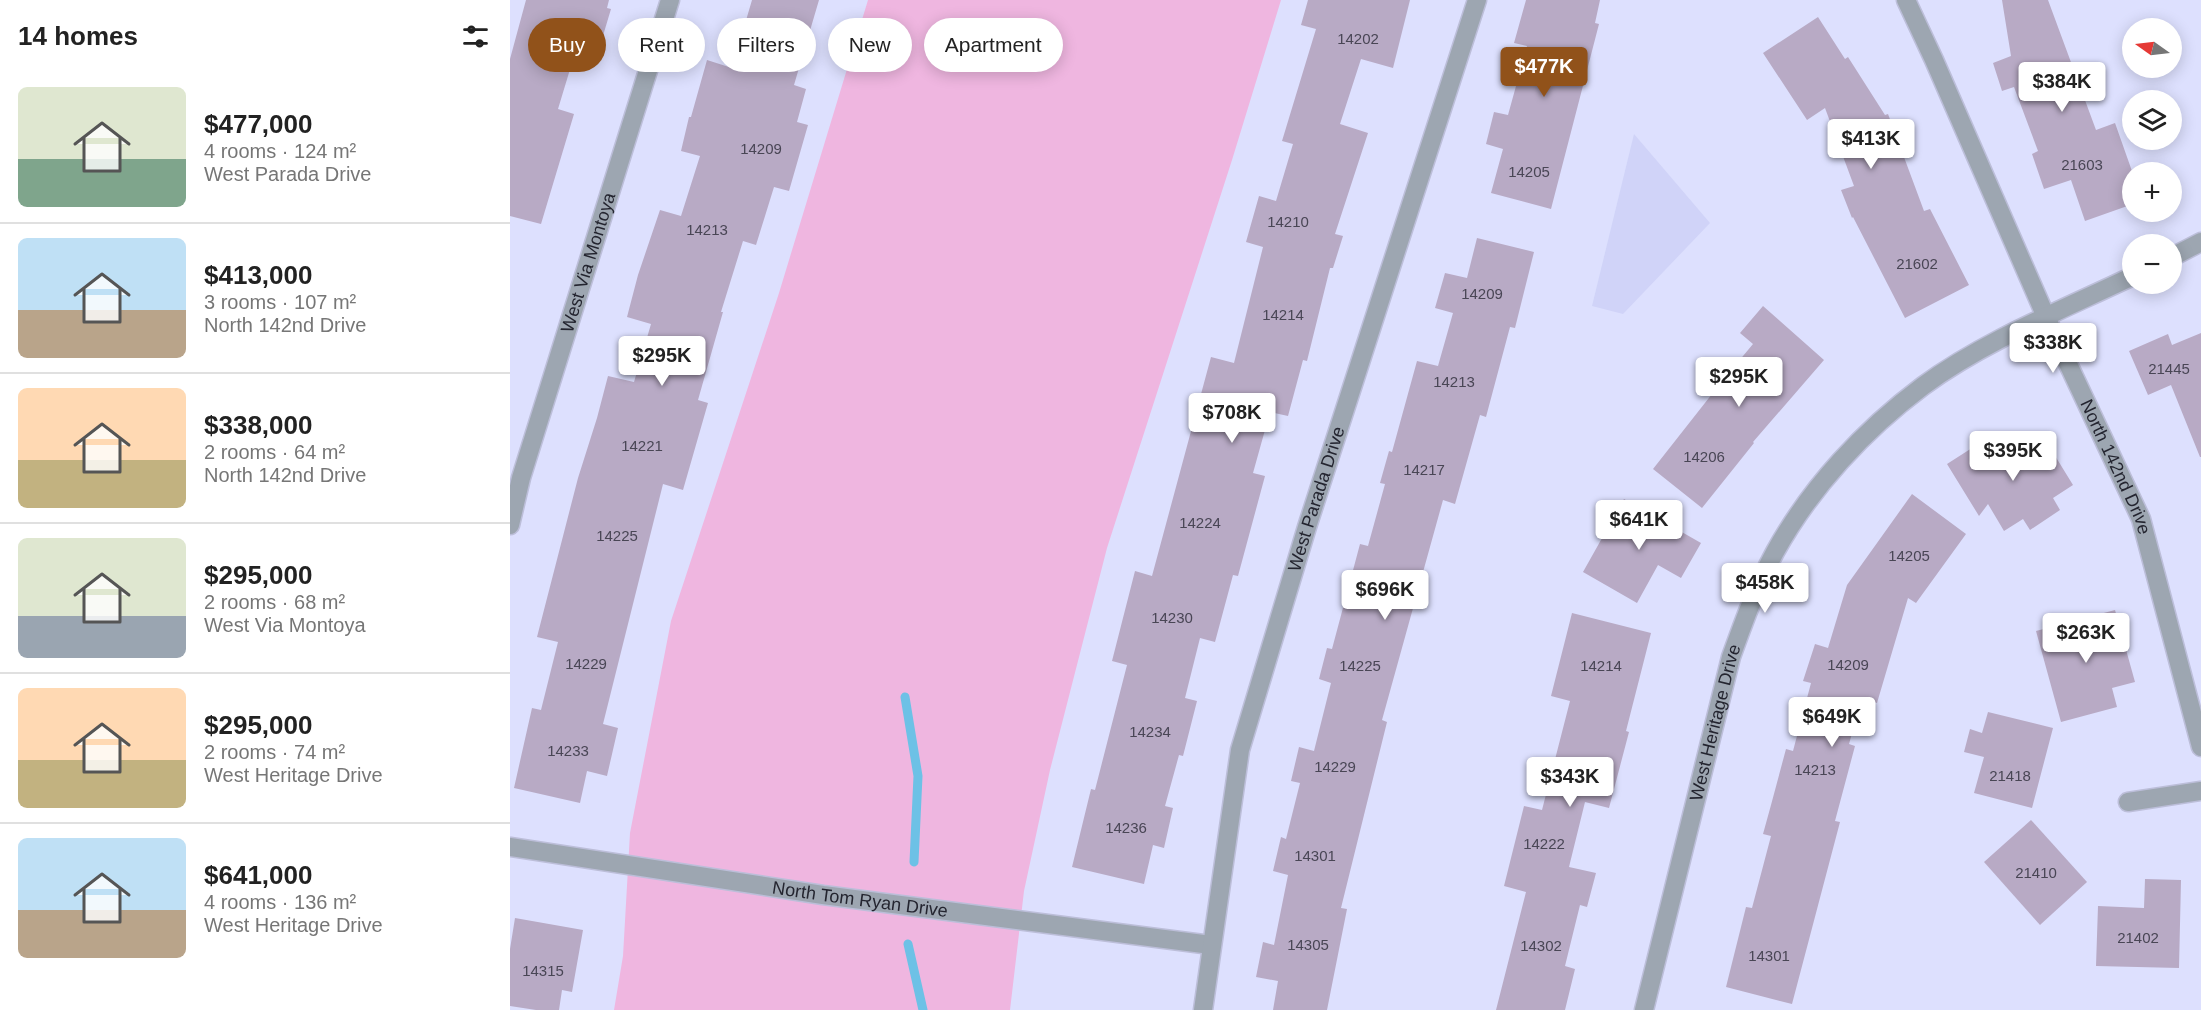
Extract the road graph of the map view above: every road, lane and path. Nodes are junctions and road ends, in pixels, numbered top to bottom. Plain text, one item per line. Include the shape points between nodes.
1 (670, 0) edge
2 (1477, 0) edge
3 (1906, 0) edge
4 (2201, 242) edge
5 (2182, 252) edge
6 (2122, 281) edge
7 (2046, 317) junction
8 (510, 525) edge
9 (2201, 747) edge
10 (2201, 791) edge
11 (2128, 802) dead end
12 (510, 847) edge
13 (1210, 945) junction
14 (1203, 1010) edge
15 (1644, 1010) edge

1 - 8 street, West Via Montoya via 524,467
2 - 13 street, West Parada Drive via 1240,750
3 - 7 street, North 142nd Drive
4 - 5 street
6 - 7 street, West Heritage Drive
7 - 9 street, North 142nd Drive via 2141,519
7 - 15 street, West Heritage Drive via 1924,386 1865,435 1803,508 1776,552 1750,604 1731,657
10 - 11 street
12 - 13 street, North Tom Ryan Drive via 835,896
13 - 14 street, West Parada Drive

